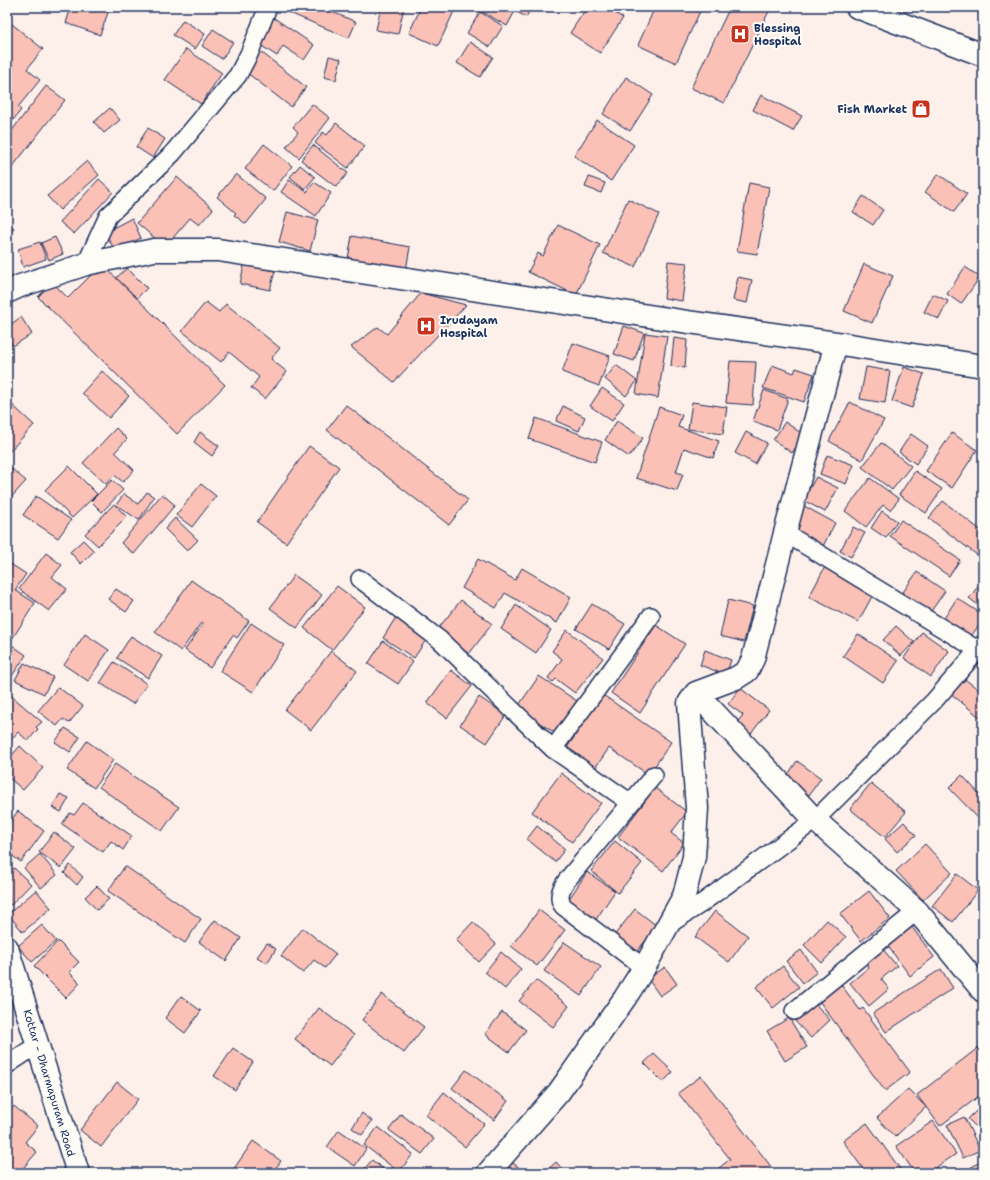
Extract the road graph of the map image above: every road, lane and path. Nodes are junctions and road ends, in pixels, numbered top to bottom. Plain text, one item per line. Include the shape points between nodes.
1 (268, 7) edge
2 (858, 7) edge
3 (983, 55) edge
4 (86, 264) junction
5 (7, 292) edge
6 (836, 343) junction
7 (983, 366) edge
8 (785, 533) junction
9 (360, 579) dead end
10 (651, 616) dead end
11 (980, 647) edge
12 (696, 693) junction
13 (553, 749) junction
14 (654, 775) dead end
15 (631, 802) junction
16 (815, 820) junction
17 (917, 911) junction
18 (668, 925) junction
19 (7, 948) edge
20 (644, 968) junction
21 (983, 991) edge
22 (794, 1010) dead end
23 (37, 1045) junction
24 (7, 1065) edge
25 (78, 1173) edge
26 (488, 1173) edge

1 - 4 street via 238,75 172,154 108,216
2 - 3 street
4 - 5 street
4 - 6 street via 154,250 218,250
6 - 7 street
6 - 8 street
8 - 11 street
8 - 12 street via 753,659 747,671 736,678
9 - 13 street via 440,640
10 - 13 street
11 - 16 street via 934,701
12 - 16 street
12 - 18 street via 689,703 697,808 694,857 684,896
13 - 15 street
14 - 15 street
15 - 20 street via 562,886 560,902
16 - 17 street
16 - 18 street
17 - 21 street
17 - 22 street
18 - 20 street
19 - 23 street, Kottar - Dharmapuram Road
20 - 26 street via 558,1092
23 - 24 street
23 - 25 street, Kottar - Dharmapuram Road

